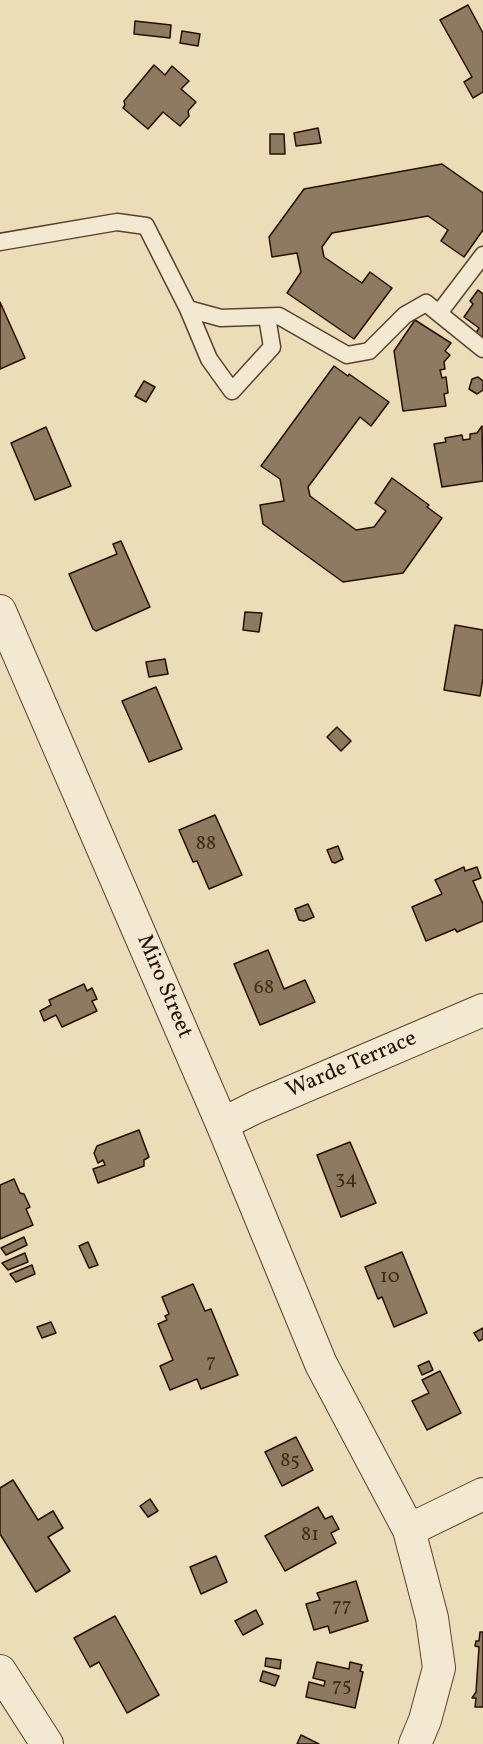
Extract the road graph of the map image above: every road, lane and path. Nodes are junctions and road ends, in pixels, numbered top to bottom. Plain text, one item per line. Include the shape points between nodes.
1 (0, 242) edge
2 (483, 255) edge
3 (188, 309) junction
4 (439, 313) junction
5 (267, 317) junction
6 (483, 349) edge
7 (0, 611) edge
8 (483, 1010) edge
9 (222, 1124) junction
10 (483, 1494) edge
11 (409, 1530) junction
12 (0, 1671) edge
13 (46, 1744) edge
14 (415, 1744) edge

1 - 3 lane via 117,222 146,226
2 - 4 lane
3 - 5 lane via 221,318
3 - 5 lane via 209,359 232,391 272,347
4 - 5 lane via 426,303 405,315 369,351 347,355 279,316
4 - 6 lane
7 - 9 street, Miro Street
8 - 9 street, Warde Terrace
9 - 11 street, Miro Street via 321,1364
10 - 11 street
11 - 14 street, Miro Street via 432,1618 439,1668 426,1720
12 - 13 street

